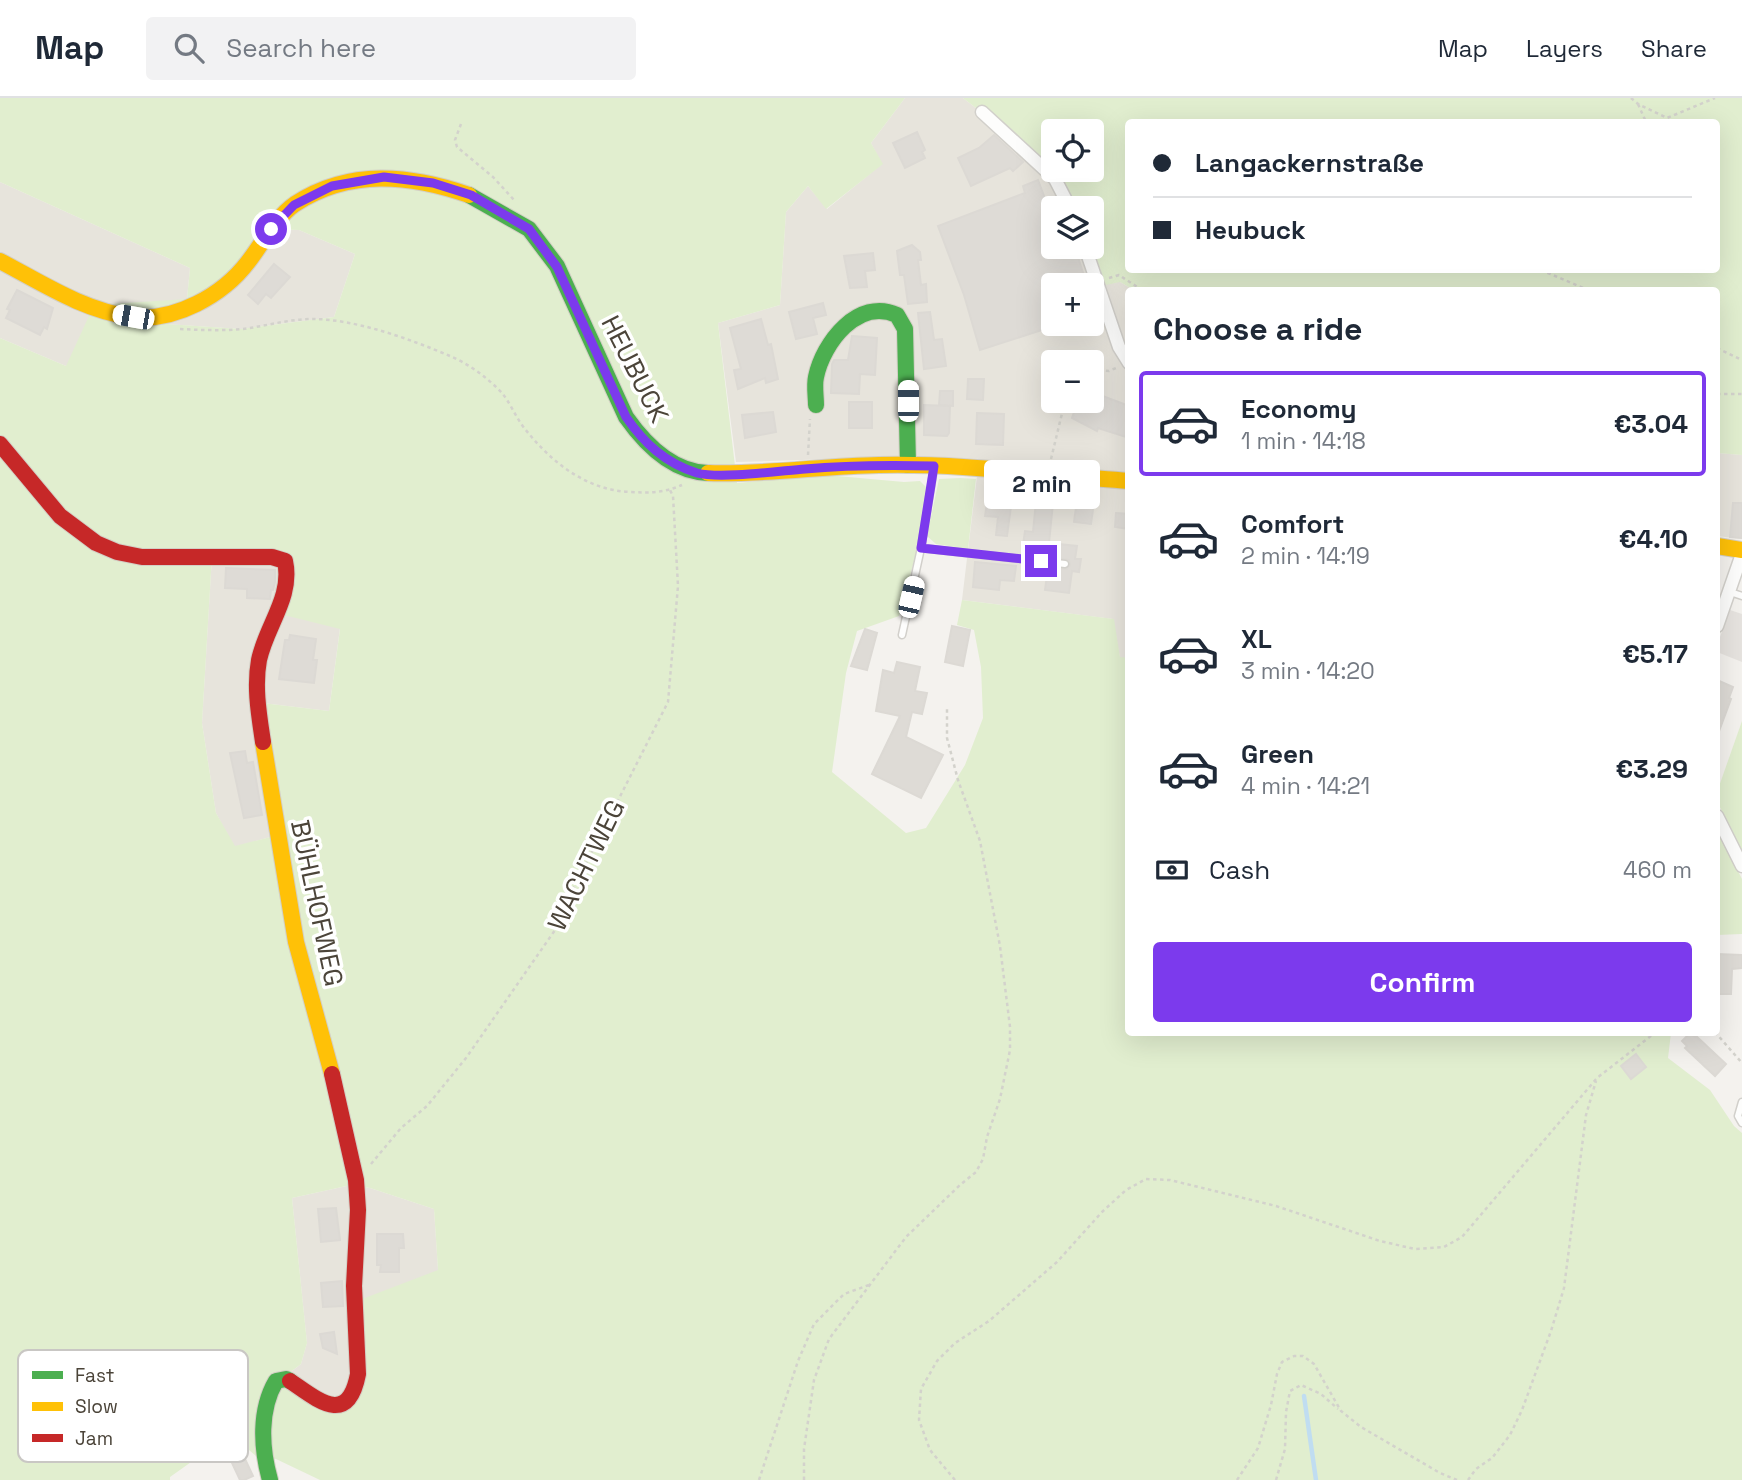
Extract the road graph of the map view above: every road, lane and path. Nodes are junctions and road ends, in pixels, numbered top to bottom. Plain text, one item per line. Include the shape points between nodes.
1 (1631, 98) edge
2 (1715, 98) edge
3 (1638, 104) junction
4 (982, 112) dead end
5 (1645, 119) edge
6 (461, 124) dead end
7 (1064, 196) edge
8 (516, 202) dead end
9 (0, 261) edge
10 (1548, 273) edge
11 (1104, 279) edge
12 (1137, 287) edge
13 (1581, 287) edge
14 (1104, 300) edge
15 (169, 329) dead end
16 (1720, 349) edge
17 (1125, 357) edge
18 (1742, 360) edge
19 (1125, 364) edge
20 (1104, 370) edge
21 (1720, 394) edge
22 (1742, 394) edge
23 (816, 405) joint
24 (1062, 413) edge
25 (0, 444) edge
26 (908, 466) junction
27 (934, 466) junction
28 (807, 468) junction
29 (698, 473) junction
30 (1047, 474) junction
31 (1125, 481) edge
32 (670, 490) junction
33 (1720, 547) edge
34 (921, 548) junction
35 (1742, 552) edge
36 (1065, 564) dead end
37 (1736, 594) edge
38 (1720, 621) edge
39 (902, 635) dead end
40 (947, 706) dead end
41 (1720, 822) edge
42 (1742, 866) edge
43 (1651, 1036) edge
44 (1718, 1036) edge
45 (1742, 1063) edge
46 (1597, 1078) junction
47 (1742, 1102) edge
48 (1742, 1122) edge
49 (356, 1183) junction
50 (869, 1285) junction
51 (1340, 1411) junction
52 (270, 1480) edge
53 (759, 1480) edge
54 (804, 1480) edge
55 (955, 1480) edge
56 (1237, 1480) edge
57 (1276, 1480) edge
58 (1457, 1480) edge
59 (1468, 1480) edge

1 - 3 path
2 - 3 path via 1667,118
3 - 5 path
4 - 7 street via 1055,179
6 - 8 path via 457,147
9 - 29 street, HEUBUCK via 86,306 133,317 168,315 223,287 294,205 332,186 384,177 433,183 471,195 529,229 557,267 626,417 642,439 664,457
10 - 13 path
11 - 12 path via 1119,275
14 - 17 street
15 - 32 path via 241,329 314,319 359,326 411,342 452,357 485,378 503,394 542,448 582,481 623,492
16 - 18 path
19 - 20 path
21 - 22 path
23 - 26 street via 816,378 826,349 840,330 861,316 882,310 897,315 905,329
23 - 28 path via 810,419
24 - 30 path
25 - 49 street, BÜHLHOFWEG via 77,533 99,546 142,557 272,557 285,561 287,583 259,660 259,711 293,933 341,1107
26 - 27 street, HEUBUCK
26 - 28 street, HEUBUCK
27 - 30 street, HEUBUCK
27 - 34 lane
28 - 29 street, HEUBUCK
29 - 32 path
30 - 31 street, HEUBUCK
32 - 49 path, WACHTWEG via 678,586 668,702 570,895 562,920 466,1058
33 - 35 street
34 - 36 lane
34 - 39 lane
35 - 37 street
37 - 38 street
40 - 50 path via 947,738 981,841 1010,1050 1000,1099 976,1172 906,1237
41 - 42 street
43 - 46 path
44 - 45 path
46 - 55 path via 1462,1237 1444,1247 1403,1247 1276,1206 1170,1180 1146,1179 1126,1190 1056,1262 937,1361 921,1389 919,1420 930,1450
46 - 59 path via 1586,1115 1564,1288 1551,1331 1510,1435
47 - 48 lane via 1738,1116
49 - 52 street, BÜHLHOFWEG via 353,1280 358,1385 342,1405 328,1406 286,1379 276,1381 266,1399 264,1441
50 - 53 path via 844,1294 814,1324
50 - 54 path via 830,1339 814,1380
51 - 56 path via 1314,1364 1303,1356 1282,1362 1258,1448
51 - 57 path via 1321,1394 1301,1385 1290,1391 1286,1449
51 - 58 path

